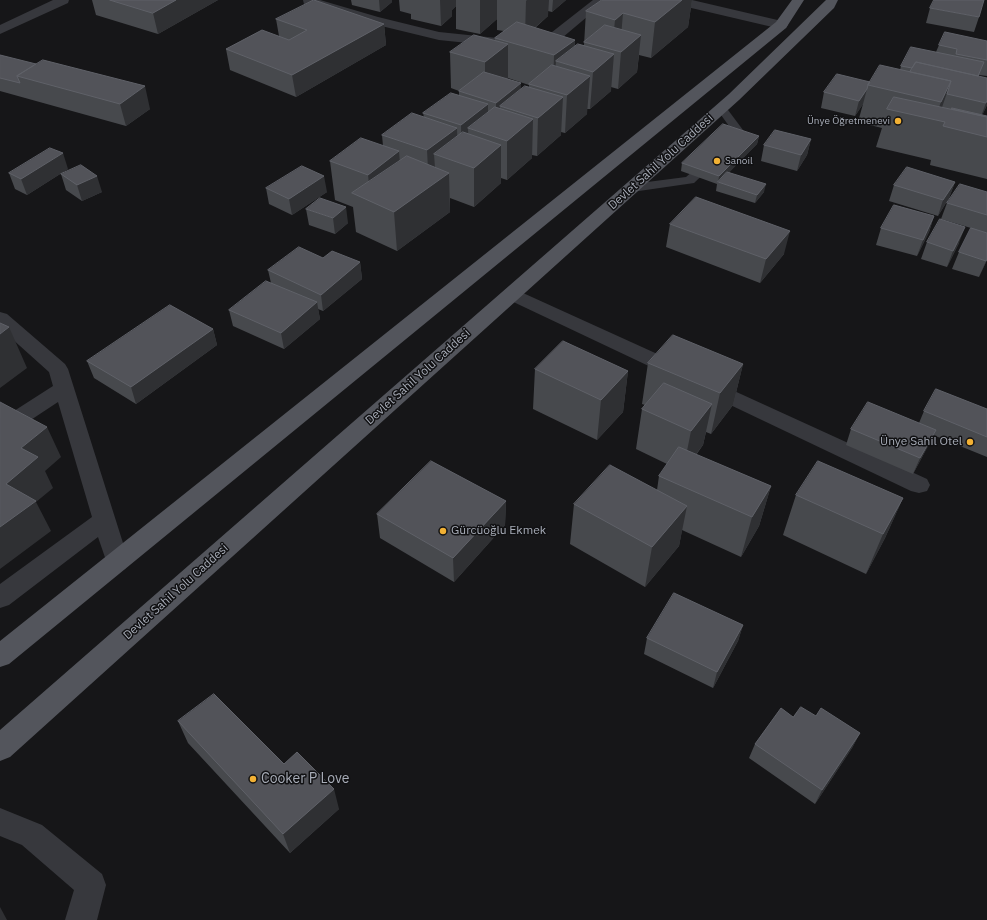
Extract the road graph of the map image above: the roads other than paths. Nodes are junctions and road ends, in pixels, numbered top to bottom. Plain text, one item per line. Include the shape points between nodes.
1 (63, 0) edge
2 (310, 0) edge
3 (601, 0) edge
4 (675, 0) edge
5 (798, 0) edge
6 (832, 0) edge
7 (781, 25) junction
8 (0, 30) edge
9 (721, 108) junction
10 (632, 188) junction
11 (512, 294) junction
12 (0, 318) edge
13 (64, 388) junction
14 (0, 430) edge
15 (919, 485) dead end
16 (104, 520) junction
17 (117, 562) junction
18 (0, 598) edge
19 (0, 656) edge
20 (0, 748) edge
21 (0, 822) edge
22 (81, 920) edge

1 - 8 street
2 - 3 street via 374,20 439,36 499,42 551,40
4 - 7 street
5 - 7 main road
6 - 9 main road, Devlet Sahil Yolu Caddesi
7 - 17 main road
9 - 10 main road, Devlet Sahil Yolu Caddesi
9 - 10 lane via 740,134 690,180
10 - 11 main road, Devlet Sahil Yolu Caddesi
11 - 15 street
11 - 20 main road, Devlet Sahil Yolu Caddesi
12 - 13 street via 58,369
13 - 14 street
13 - 16 street
16 - 17 street
16 - 18 street
17 - 19 main road
21 - 22 street via 32,834 91,885

